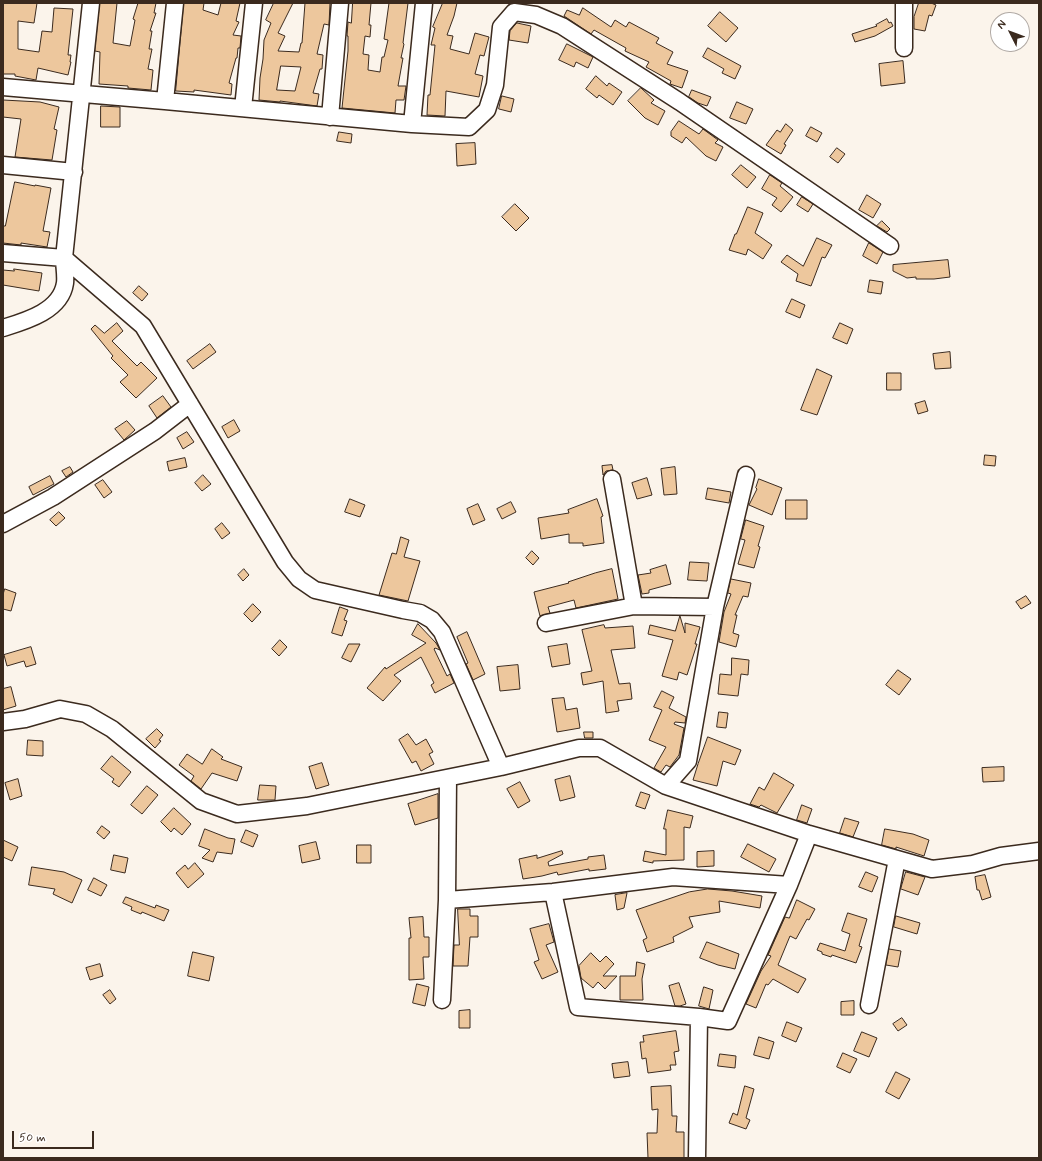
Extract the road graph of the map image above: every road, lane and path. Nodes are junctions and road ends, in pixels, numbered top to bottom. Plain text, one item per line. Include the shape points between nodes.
1 (91, 3) edge
2 (175, 3) edge
3 (254, 3) edge
4 (340, 3) edge
5 (424, 3) edge
6 (904, 3) edge
7 (904, 48) dead end
8 (3, 87) edge
9 (81, 94) junction
10 (165, 101) junction
11 (244, 108) junction
12 (330, 117) junction
13 (412, 124) junction
14 (3, 165) edge
15 (74, 172) junction
16 (890, 246) dead end
17 (3, 253) edge
18 (64, 258) junction
19 (3, 328) edge
20 (190, 404) junction
21 (746, 475) dead end
22 (612, 479) dead end
23 (3, 524) edge
24 (634, 606) junction
25 (715, 607) junction
26 (546, 624) dead end
27 (3, 722) edge
28 (501, 767) junction
29 (448, 778) junction
30 (666, 786) junction
31 (809, 834) junction
32 (1039, 851) edge
33 (897, 859) junction
34 (790, 885) junction
35 (553, 892) junction
36 (447, 900) junction
37 (442, 1000) dead end
38 (869, 1005) dead end
39 (699, 1017) junction
40 (696, 1158) edge

1 - 9 street
2 - 10 street
3 - 11 street
4 - 12 street
5 - 13 street
6 - 7 street
8 - 9 street
9 - 10 street
9 - 15 street
10 - 11 street
11 - 12 street
12 - 13 street
13 - 16 street via 469,126 487,110 496,85 501,27 514,12 536,15 562,26 680,102
14 - 15 street
15 - 18 street
17 - 18 street
18 - 19 street via 65,283 58,302 29,320
18 - 20 street via 143,326
20 - 23 street via 155,431 53,497
20 - 28 street via 285,562 299,579 315,590 420,612 432,620 442,632
21 - 25 street
22 - 24 street
24 - 25 street
24 - 26 street
25 - 30 street via 688,761
27 - 29 street via 60,709 86,714 112,729 201,801 237,814 307,806
28 - 29 street
28 - 30 street via 579,748 600,748
29 - 36 street
30 - 31 street
31 - 33 street
31 - 34 street
32 - 33 street via 932,869
33 - 38 street
34 - 35 street via 673,877
34 - 39 street via 728,1021
35 - 36 street
35 - 39 street via 578,1007
36 - 37 street
39 - 40 street

